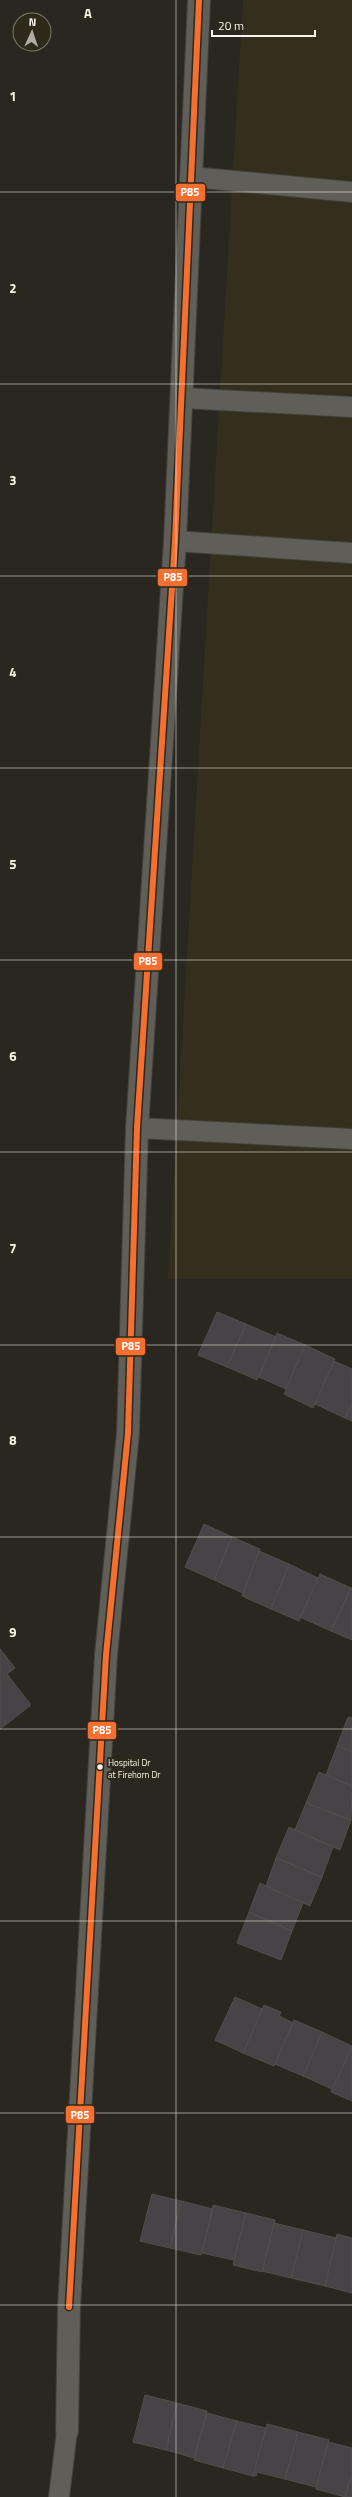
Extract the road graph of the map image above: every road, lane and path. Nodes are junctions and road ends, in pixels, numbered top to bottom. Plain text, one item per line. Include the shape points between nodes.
1 (199, 0) edge
2 (192, 176) junction
3 (352, 192) edge
4 (182, 398) junction
5 (352, 407) edge
6 (175, 541) junction
7 (352, 553) edge
8 (137, 1128) junction
9 (352, 1139) edge
10 (67, 2431) joint
11 (59, 2497) edge

1 - 2 street
2 - 3 lane
2 - 4 street
4 - 5 lane
4 - 6 street
6 - 7 lane
6 - 8 street
8 - 9 lane
8 - 10 street via 128,1433 106,1655 69,2307
10 - 11 lane

